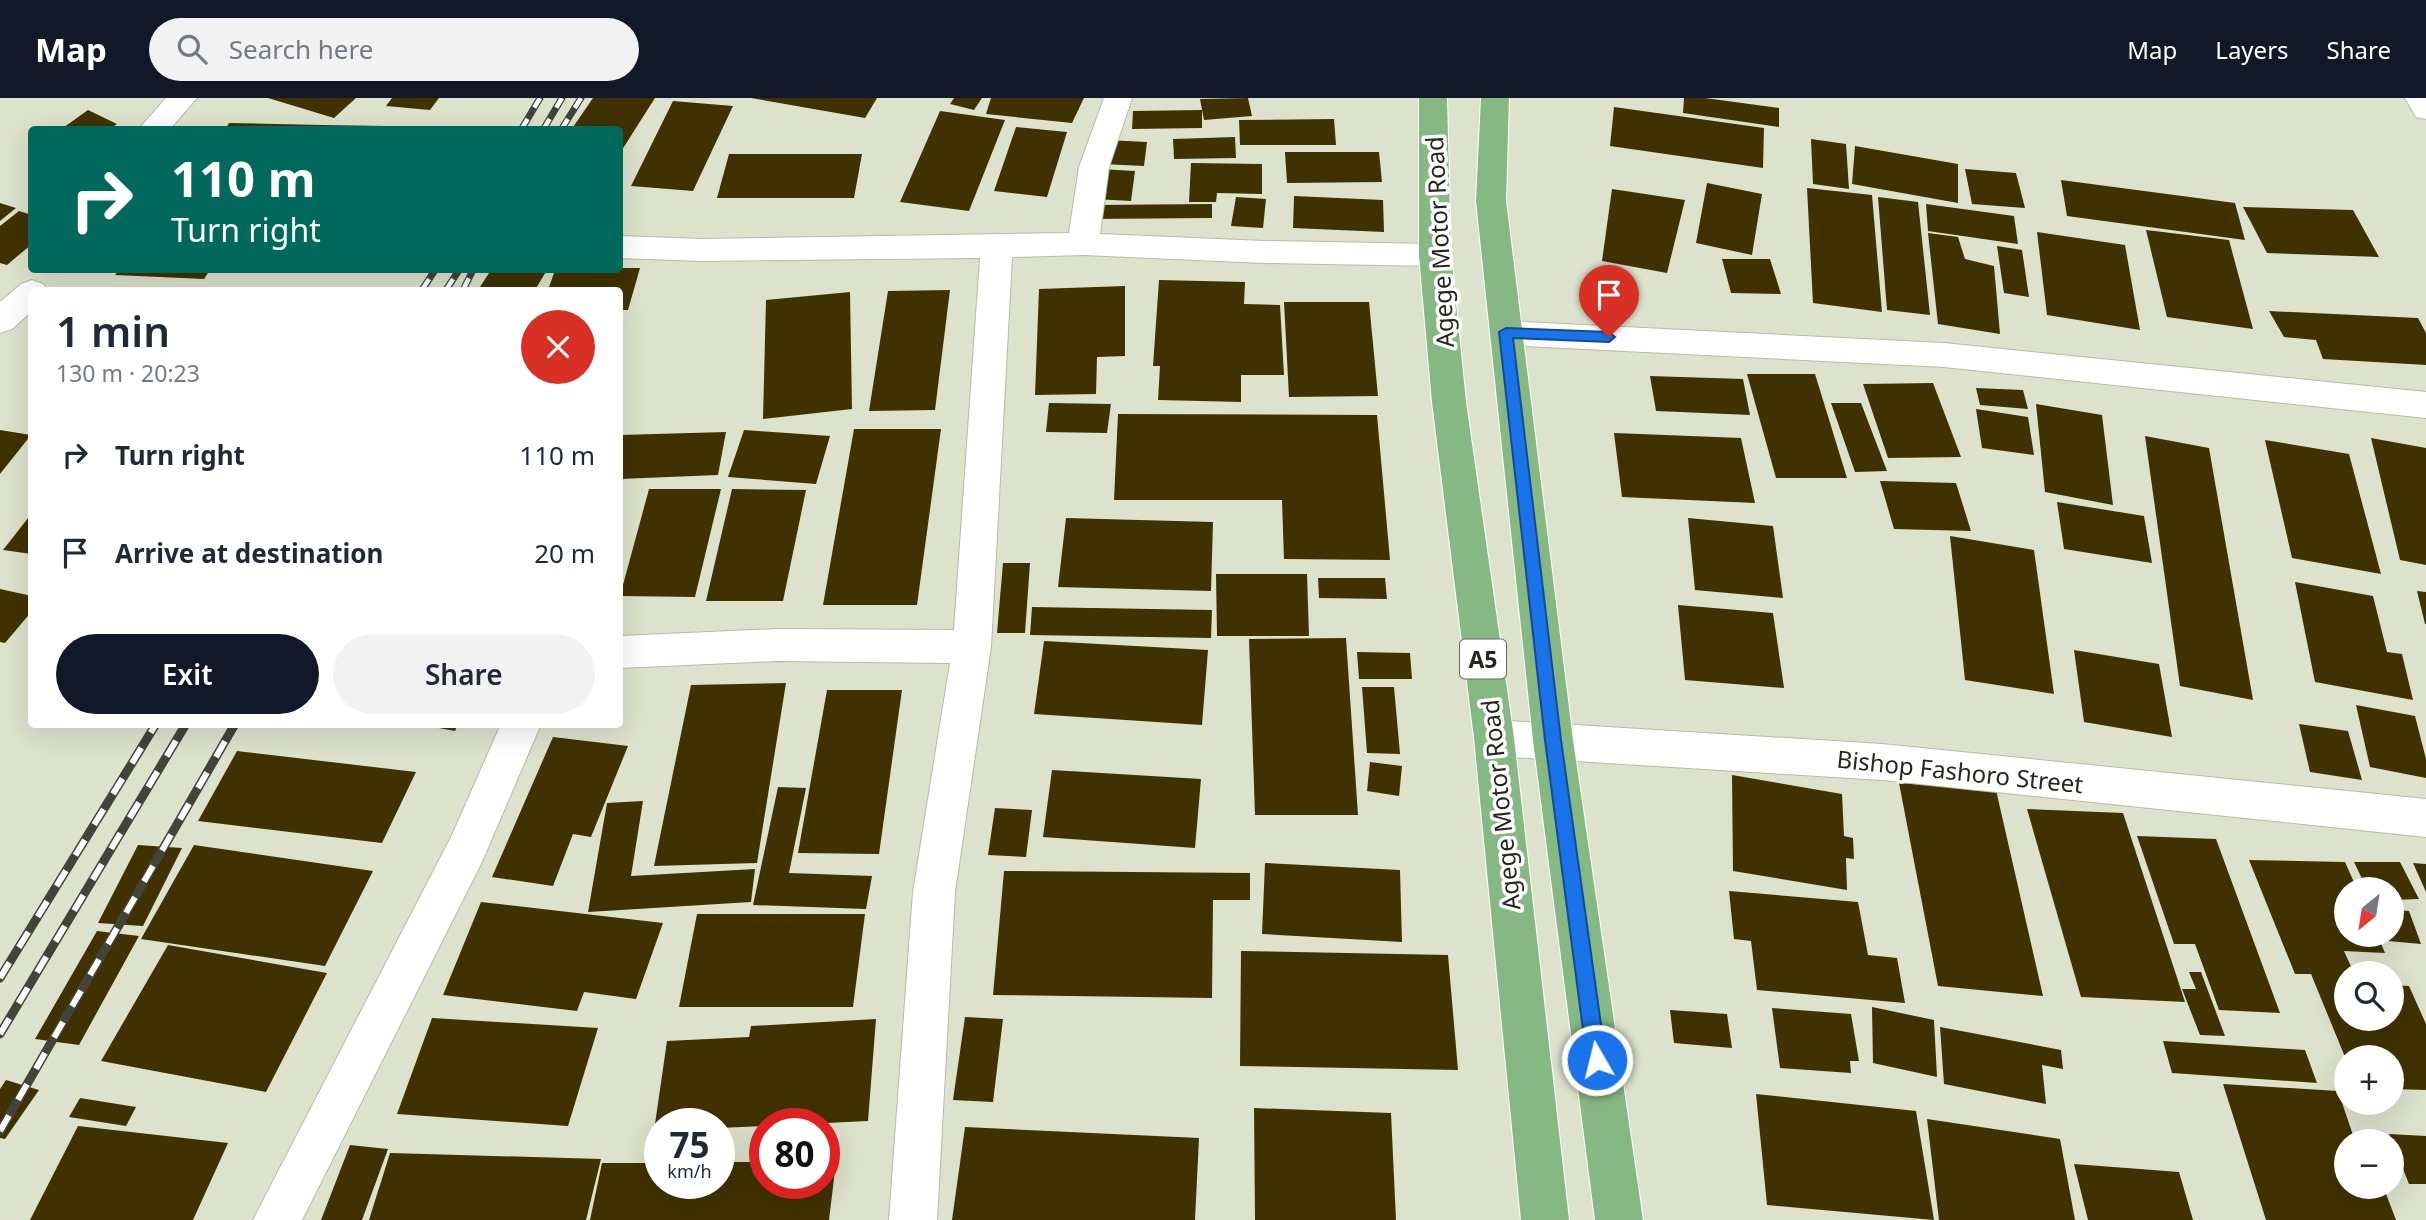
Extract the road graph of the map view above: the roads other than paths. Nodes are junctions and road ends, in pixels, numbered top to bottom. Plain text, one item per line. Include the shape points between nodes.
1 (183, 98) edge
2 (1118, 98) edge
3 (1433, 98) edge
4 (1495, 98) edge
5 (2419, 98) edge
6 (2426, 110) edge
7 (156, 126) edge
8 (1083, 244) junction
9 (623, 247) edge
10 (997, 247) junction
11 (1435, 255) junction
12 (28, 295) edge
13 (0, 321) edge
14 (1506, 332) junction
15 (2426, 405) edge
16 (972, 647) junction
17 (623, 652) edge
18 (519, 728) edge
19 (1494, 738) junction
20 (1553, 740) junction
21 (2426, 818) edge
22 (277, 1220) edge
23 (913, 1220) edge
24 (1545, 1220) edge
25 (1619, 1220) edge

1 - 7 street
2 - 8 street via 1094,167
3 - 11 highway, Agege Motor Road / A5
4 - 14 highway, A5 via 1491,201
5 - 6 street
8 - 10 street
8 - 11 street
9 - 10 street
10 - 16 street
11 - 19 highway, Agege Motor Road / A5 via 1449,402
12 - 13 street
14 - 15 street via 1944,355
14 - 20 highway, A5
16 - 17 street via 778,645
16 - 23 street via 934,892
18 - 22 street via 467,848
19 - 20 street, Bishop Fashoro Street
19 - 24 highway, Agege Motor Road / A5
20 - 21 street, Bishop Fashoro Street via 1882,762
20 - 25 highway, A5

